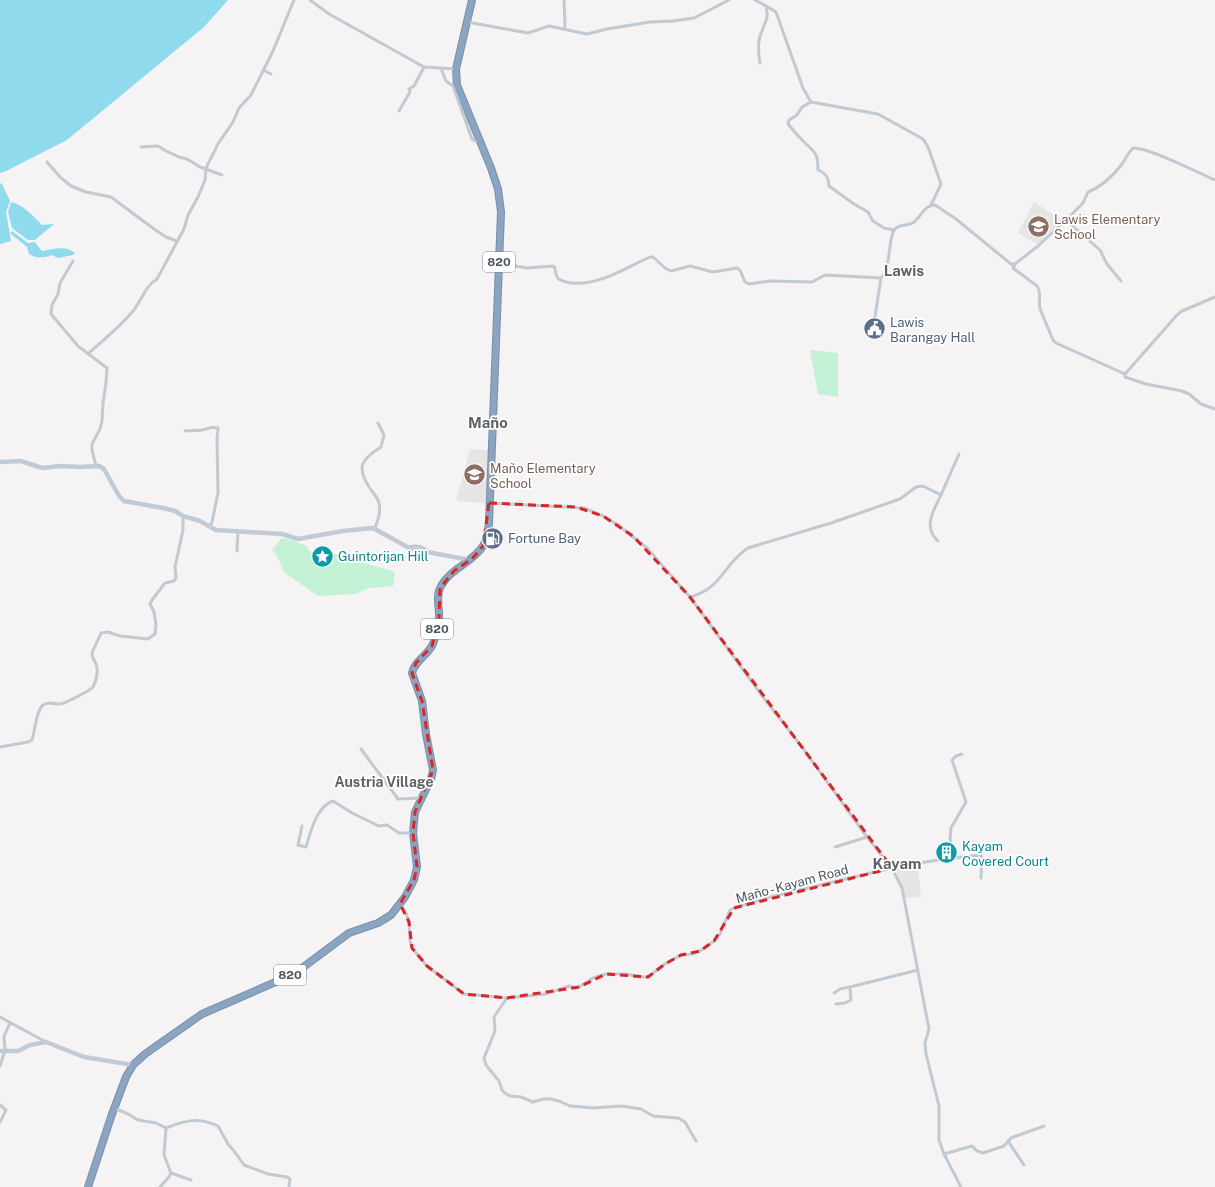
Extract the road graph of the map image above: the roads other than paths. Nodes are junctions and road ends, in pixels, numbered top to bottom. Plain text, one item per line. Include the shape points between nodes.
1 (294, 0) edge
2 (310, 0) edge
3 (472, 0) edge
4 (564, 0) edge
5 (729, 0) edge
6 (755, 0) edge
7 (766, 6) junction
8 (467, 22) junction
9 (564, 28) junction
10 (760, 63) dead end
11 (424, 67) junction
12 (441, 68) junction
13 (456, 69) junction
14 (263, 70) junction
15 (271, 74) dead end
16 (811, 102) junction
17 (399, 111) dead end
18 (480, 142) junction
19 (141, 148) dead end
20 (48, 162) dead end
21 (206, 168) junction
22 (222, 175) dead end
23 (1215, 180) edge
24 (931, 205) junction
25 (1066, 220) junction
26 (894, 230) junction
27 (177, 241) junction
28 (73, 261) dead end
29 (499, 263) junction
30 (1015, 264) junction
31 (881, 278) junction
32 (1121, 281) dead end
33 (1215, 297) edge
34 (874, 323) dead end
35 (88, 354) junction
36 (1125, 374) junction
37 (1215, 409) edge
38 (378, 423) dead end
39 (185, 431) dead end
40 (959, 454) dead end
41 (0, 462) edge
42 (96, 466) junction
43 (941, 495) junction
44 (489, 503) junction
45 (183, 516) junction
46 (210, 526) junction
47 (375, 528) junction
48 (238, 532) junction
49 (938, 541) dead end
50 (237, 551) dead end
51 (470, 560) junction
52 (690, 597) junction
53 (0, 747) edge
54 (362, 749) dead end
55 (962, 754) dead end
56 (421, 798) junction
57 (302, 826) dead end
58 (413, 833) junction
59 (867, 837) junction
60 (835, 847) dead end
61 (954, 858) junction
62 (892, 868) junction
63 (981, 878) dead end
64 (400, 904) junction
65 (918, 970) junction
66 (850, 987) junction
67 (834, 993) dead end
68 (506, 998) junction
69 (836, 1004) dead end
70 (0, 1017) edge
71 (10, 1023) junction
72 (46, 1042) junction
73 (3, 1051) edge
74 (133, 1065) junction
75 (0, 1066) edge
76 (0, 1105) edge
77 (114, 1108) junction
78 (0, 1122) edge
79 (1044, 1126) dead end
80 (166, 1128) junction
81 (696, 1141) dead end
82 (1008, 1142) junction
83 (944, 1154) junction
84 (1024, 1165) dead end
85 (171, 1173) junction
86 (191, 1180) dead end
87 (88, 1187) edge
88 (160, 1187) edge
89 (289, 1187) edge
90 (961, 1187) edge

1 - 14 street
2 - 11 street via 329,14
3 - 8 highway, 820
4 - 9 street
5 - 9 street via 694,18 650,22 587,34
6 - 7 street
7 - 10 street via 768,18 761,31 758,46
7 - 16 street via 776,12 803,88
8 - 9 street via 528,33 549,26
8 - 13 highway, 820
11 - 12 street
11 - 17 street via 414,86 409,89 410,92
12 - 13 street
12 - 18 street via 446,81 453,86 472,139
13 - 18 highway, 820 via 457,85
14 - 15 street
14 - 21 street via 251,95 239,108
16 - 24 street via 878,114 923,139 941,184
16 - 26 street via 802,107 788,124 811,147 816,155 818,170 829,178 829,186 868,212 873,221 884,228
18 - 29 highway, 820 via 491,168 500,201
19 - 21 street via 158,146 179,158
20 - 27 street via 71,186 111,197 154,229
21 - 22 street
21 - 27 street via 200,193
23 - 25 street via 1155,154 1134,148 1118,169 1094,190 1088,192 1084,203
24 - 26 street via 913,223 899,226
24 - 30 street via 956,219 1011,264
25 - 30 street
25 - 32 street via 1100,250 1107,264
26 - 31 street via 886,271
27 - 35 street via 157,279 146,288 144,297 134,310
28 - 35 street via 60,283 51,314
29 - 31 street via 527,268 553,266 560,280 582,284 598,280 650,257 657,259 671,271 690,266 713,272 737,268 749,284 770,281 812,282 825,275
29 - 44 highway, 820
30 - 36 street via 1013,268 1039,289 1040,309 1056,343
31 - 34 street
33 - 36 street via 1177,315
35 - 42 street via 106,368 102,421 92,444
36 - 37 street via 1125,377 1133,380 1182,391 1200,404
38 - 47 street via 384,435 381,447 368,455 362,464 363,474 379,504 380,515
39 - 46 street via 218,428 218,493
40 - 43 street
41 - 42 street via 21,461 42,468
42 - 45 street via 104,470 121,499 175,511
43 - 49 street via 930,524 932,533
43 - 52 street via 923,486 916,486 900,500 748,548 712,587
44 - 51 highway, 820 via 489,523 485,540
44 - 52 street via 576,507 596,513 618,525 647,548
45 - 46 street
45 - 53 street via 183,530 175,567 176,578 165,583 150,604 156,624 155,634 148,639 101,633 92,651 98,671 93,687 62,704 43,705 32,740
46 - 48 street via 216,530
47 - 48 street via 298,539 282,534
47 - 51 street via 407,547
48 - 50 street
51 - 56 highway, 820 via 454,571 440,588 439,619 434,641 416,663 412,673 422,701 433,765 431,779
52 - 59 street
54 - 56 street via 398,799
55 - 61 street via 952,760 966,802 951,828
56 - 58 highway, 820 via 415,812
57 - 58 street via 298,845 306,847 319,811 333,801 379,826 387,825 399,833
58 - 64 highway, 820 via 417,868 414,880
59 - 60 street
59 - 62 street
61 - 62 street, Maño - Kayam Road
61 - 63 street, Maño - Kayam Road via 981,855
62 - 65 street via 902,888
62 - 68 street, Maño - Kayam Road via 734,908 730,910 720,934 714,941 700,951 681,955 648,977 606,974 575,988 569,986 546,994
64 - 68 street, Maño - Kayam Road via 409,922 412,948 427,966 464,994
64 - 74 highway, 820 via 378,923 349,933 294,974 202,1014
65 - 66 street
65 - 83 street via 929,1029 925,1043 926,1054 939,1106 939,1140
66 - 67 street
66 - 69 street via 851,1000
68 - 81 street via 494,1017 494,1031 484,1058 505,1093 533,1102 550,1099 570,1106 621,1106 641,1109 653,1116 678,1118 685,1122
70 - 71 street
71 - 72 street
71 - 73 street via 4,1036
72 - 73 street via 18,1050
72 - 74 street via 84,1057
73 - 75 street
74 - 77 highway, 820
76 - 78 street via 6,1110
77 - 80 street via 138,1120 156,1123
77 - 87 highway, 820
79 - 82 street via 1011,1138
80 - 85 street via 164,1155
80 - 89 street via 198,1119 218,1126 244,1165 268,1174 287,1177 290,1179
82 - 83 street via 1004,1146 983,1153 972,1146
82 - 84 street
83 - 90 street
85 - 86 street
85 - 88 street

